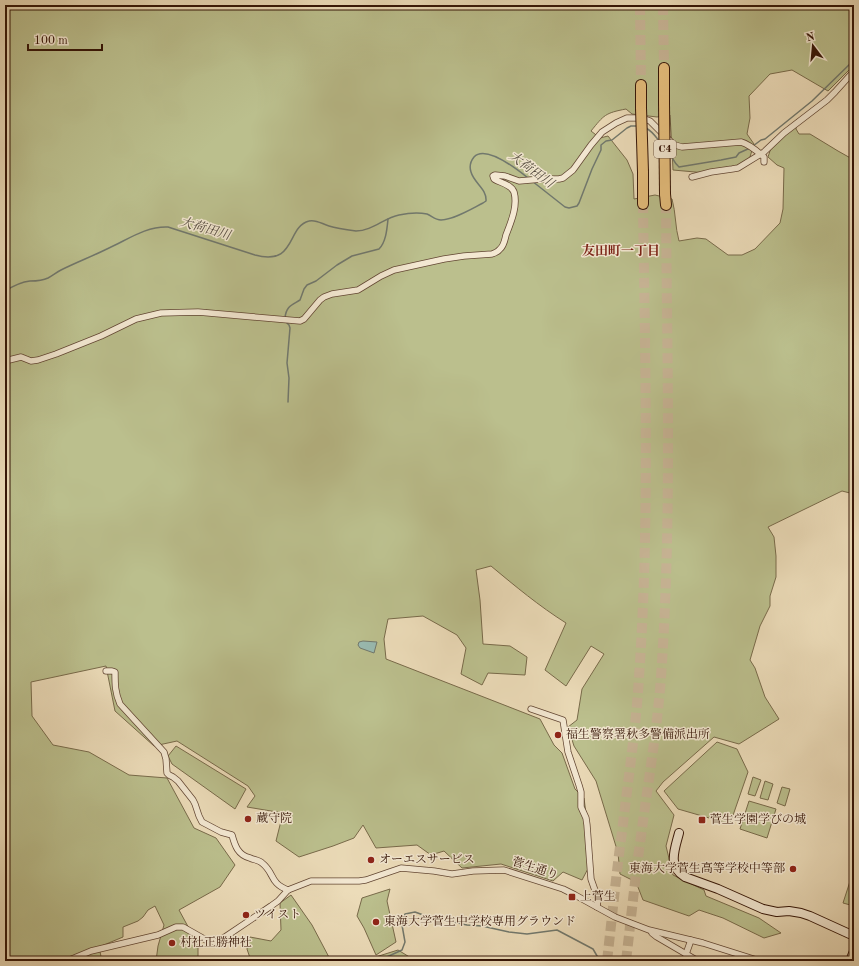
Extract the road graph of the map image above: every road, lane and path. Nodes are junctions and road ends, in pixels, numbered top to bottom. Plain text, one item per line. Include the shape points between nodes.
1 (664, 68) tunnel mouth
2 (854, 71) edge
3 (641, 85) tunnel mouth
4 (759, 153) junction
5 (764, 162) dead end
6 (692, 177) dead end
7 (643, 204) tunnel mouth
8 (666, 205) tunnel mouth
9 (5, 361) edge
10 (106, 671) dead end
11 (531, 709) dead end
12 (679, 833) dead end
13 (288, 890) junction
14 (597, 907) junction
15 (649, 930) junction
16 (854, 936) edge
17 (691, 940) junction
18 (854, 951) edge
19 (686, 954) junction
20 (67, 961) edge
21 (698, 961) edge
22 (760, 961) edge
23 (850, 961) edge

1 - 8 highway, C4, bridge
2 - 4 street via 827,100 764,152
3 - 7 highway, C4, bridge
4 - 5 street via 764,157
4 - 6 street via 738,168
4 - 9 street via 741,142 682,147 674,145 650,121 627,118 602,132 573,170 559,179 519,181 499,175 493,176 495,180 511,188 515,201 502,248 496,253 444,259 394,270 353,292 324,297 304,319 298,321 198,312 161,313 136,319 38,360 31,361 21,356
10 - 13 street via 115,672 114,688 120,704 164,752 167,773 178,781 193,800 202,822 221,832 232,834 242,856 262,863 275,883
11 - 14 street via 563,720 568,752 586,818 591,879 598,899
12 - 16 street via 673,857 678,870 685,877 764,909 810,916
13 - 14 street, 菅生通り via 311,881 366,880 401,868 452,874 504,870 563,889
13 - 20 street, 菅生通り via 278,901 215,942 182,927 176,927 158,935 91,951
14 - 15 street, 菅生通り
15 - 17 street, 菅生通り
15 - 19 street via 656,937
17 - 19 street
17 - 22 street, 菅生通り
18 - 23 street
19 - 21 street

